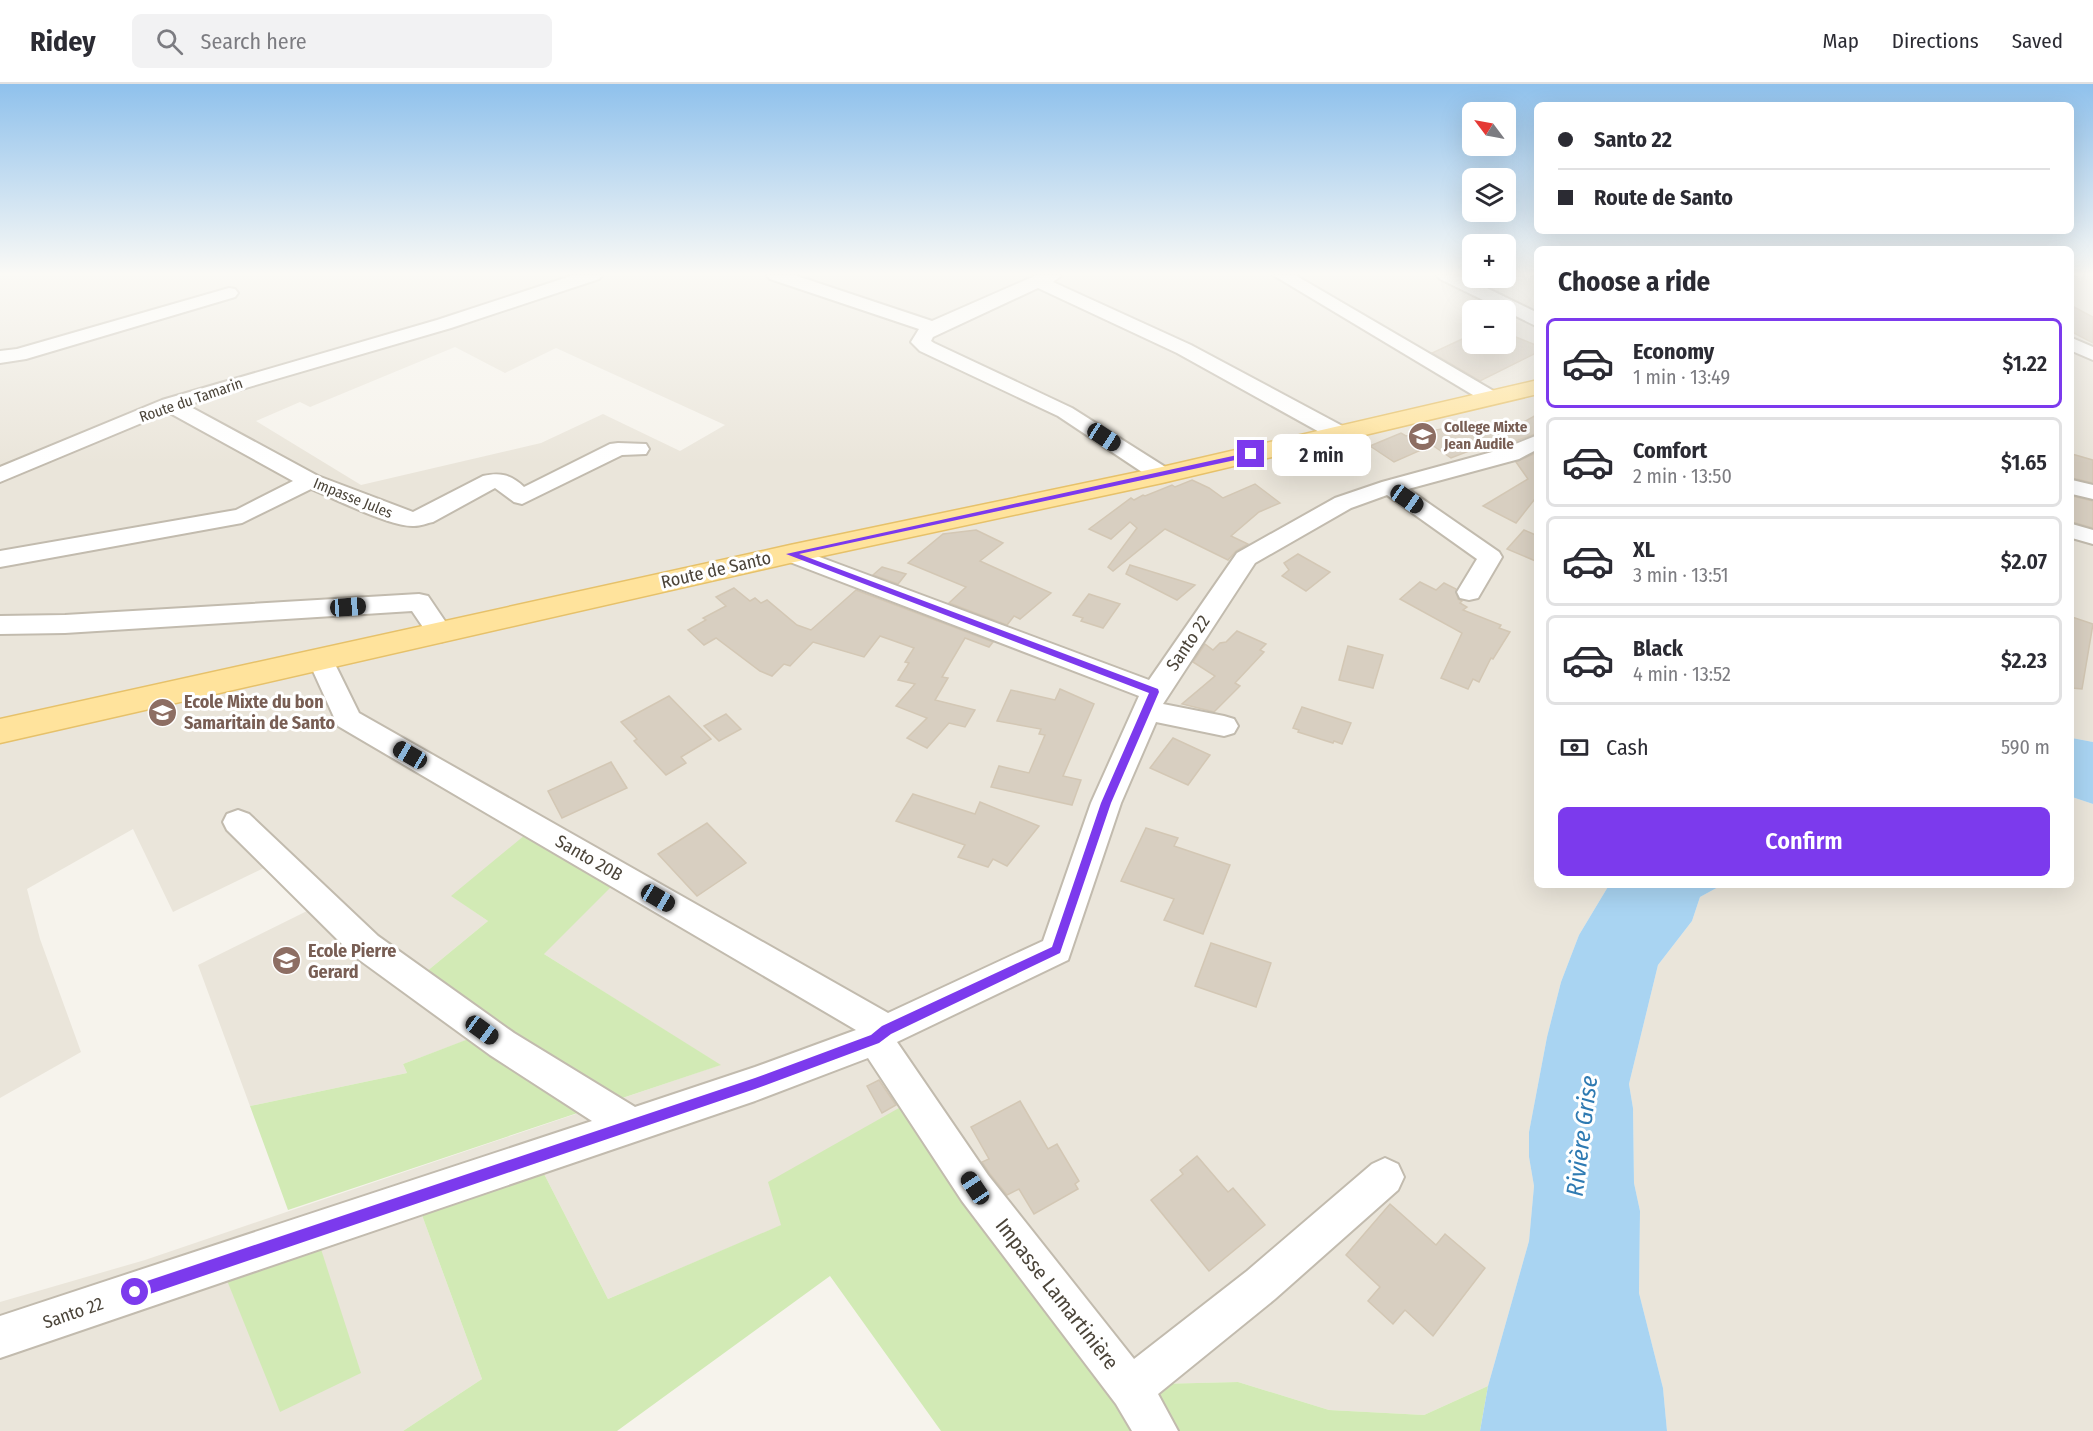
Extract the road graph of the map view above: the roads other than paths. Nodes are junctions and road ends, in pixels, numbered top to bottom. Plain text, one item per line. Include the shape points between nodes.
1 (77, 338) edge
2 (396, 338) edge
3 (923, 338) edge
4 (1162, 338) edge
5 (1389, 338) edge
6 (2074, 345) edge
7 (2093, 354) edge
8 (0, 357) edge
9 (1534, 388) edge
10 (1490, 397) junction
11 (169, 404) junction
12 (1340, 434) junction
13 (1534, 443) edge
14 (638, 449) dead end
15 (0, 475) edge
16 (1162, 475) junction
17 (310, 481) junction
18 (1390, 487) junction
19 (2074, 487) edge
20 (2093, 492) edge
21 (2074, 532) edge
22 (2093, 537) edge
23 (790, 554) junction
24 (0, 559) edge
25 (1469, 592) dead end
26 (0, 625) edge
27 (440, 633) junction
28 (321, 660) junction
29 (1151, 701) junction
30 (1224, 726) dead end
31 (0, 730) edge
32 (238, 822) dead end
33 (881, 1034) junction
34 (632, 1125) junction
35 (1384, 1177) dead end
36 (0, 1337) edge
37 (1131, 1389) junction
38 (1156, 1431) edge

1 - 8 street
2 - 11 street, Route du Tamarin
3 - 16 street via 921,342 927,347 1065,412
4 - 12 street
5 - 10 street
6 - 7 street
9 - 10 main road, Route de Santo
10 - 12 main road, Route de Santo
11 - 15 street, Route du Tamarin
11 - 17 street, Impasse Jules
12 - 16 main road, Route de Santo
13 - 18 street, Santo 22 via 1499,458
14 - 17 street, Impasse Jules via 618,449 522,496 504,481 491,481 425,517 413,519
16 - 23 main road, Route de Santo
17 - 24 street via 242,516
18 - 25 street via 1490,557
18 - 29 street, Santo 22 via 1344,503 1246,558
19 - 20 street
21 - 22 street
23 - 27 main road, Route de Santo
23 - 29 street
26 - 27 street via 419,602
27 - 28 main road, Route de Santo
28 - 31 main road, Route de Santo
28 - 33 street, Santo 20B via 348,719
29 - 30 street
29 - 33 street, Santo 22 via 1106,803 1056,950
32 - 34 street via 366,946 502,1044
33 - 34 street, Santo 22 via 755,1084
33 - 37 street, Impasse Lamartinière via 975,1188
34 - 36 street, Santo 22
35 - 37 street via 1261,1285
37 - 38 street, Impasse Lamartinière

